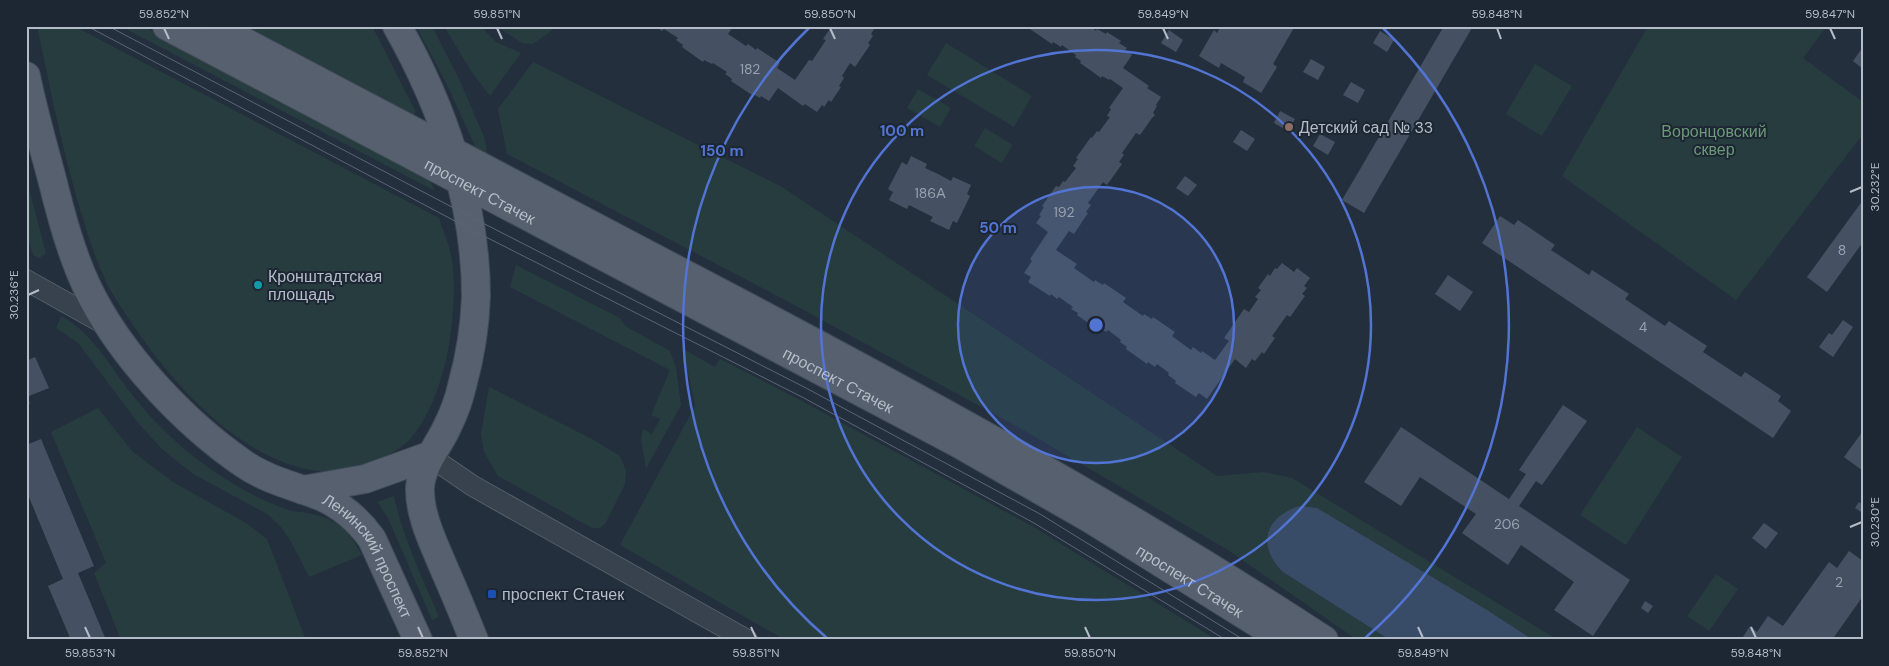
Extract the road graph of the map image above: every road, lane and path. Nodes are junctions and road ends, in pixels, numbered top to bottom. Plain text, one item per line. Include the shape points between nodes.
1 (167, 26) edge
2 (214, 26) edge
3 (397, 26) edge
4 (28, 97) edge
5 (452, 152) junction
6 (459, 181) junction
7 (26, 280) edge
8 (109, 326) junction
9 (429, 456) junction
10 (300, 490) junction
11 (418, 640) edge
12 (474, 640) edge
13 (747, 640) edge
14 (1286, 640) edge
15 (1324, 640) edge

1 - 6 main road, проспект Стачек
2 - 5 main road, проспект Стачек
3 - 5 main road via 431,94
4 - 8 main road via 71,248 87,287
5 - 6 main road
5 - 15 main road, проспект Стачек via 891,384 1067,483
6 - 9 main road via 474,258 476,297 471,351 460,396 448,426
6 - 14 main road, проспект Стачек via 956,442 1091,519
7 - 8 street
8 - 10 main road via 159,388 204,434 246,466
9 - 10 main road via 365,479
9 - 12 main road via 420,486 423,510 428,530
9 - 13 street via 474,486
10 - 11 main road, Ленинский проспект via 333,503 361,524 372,539

